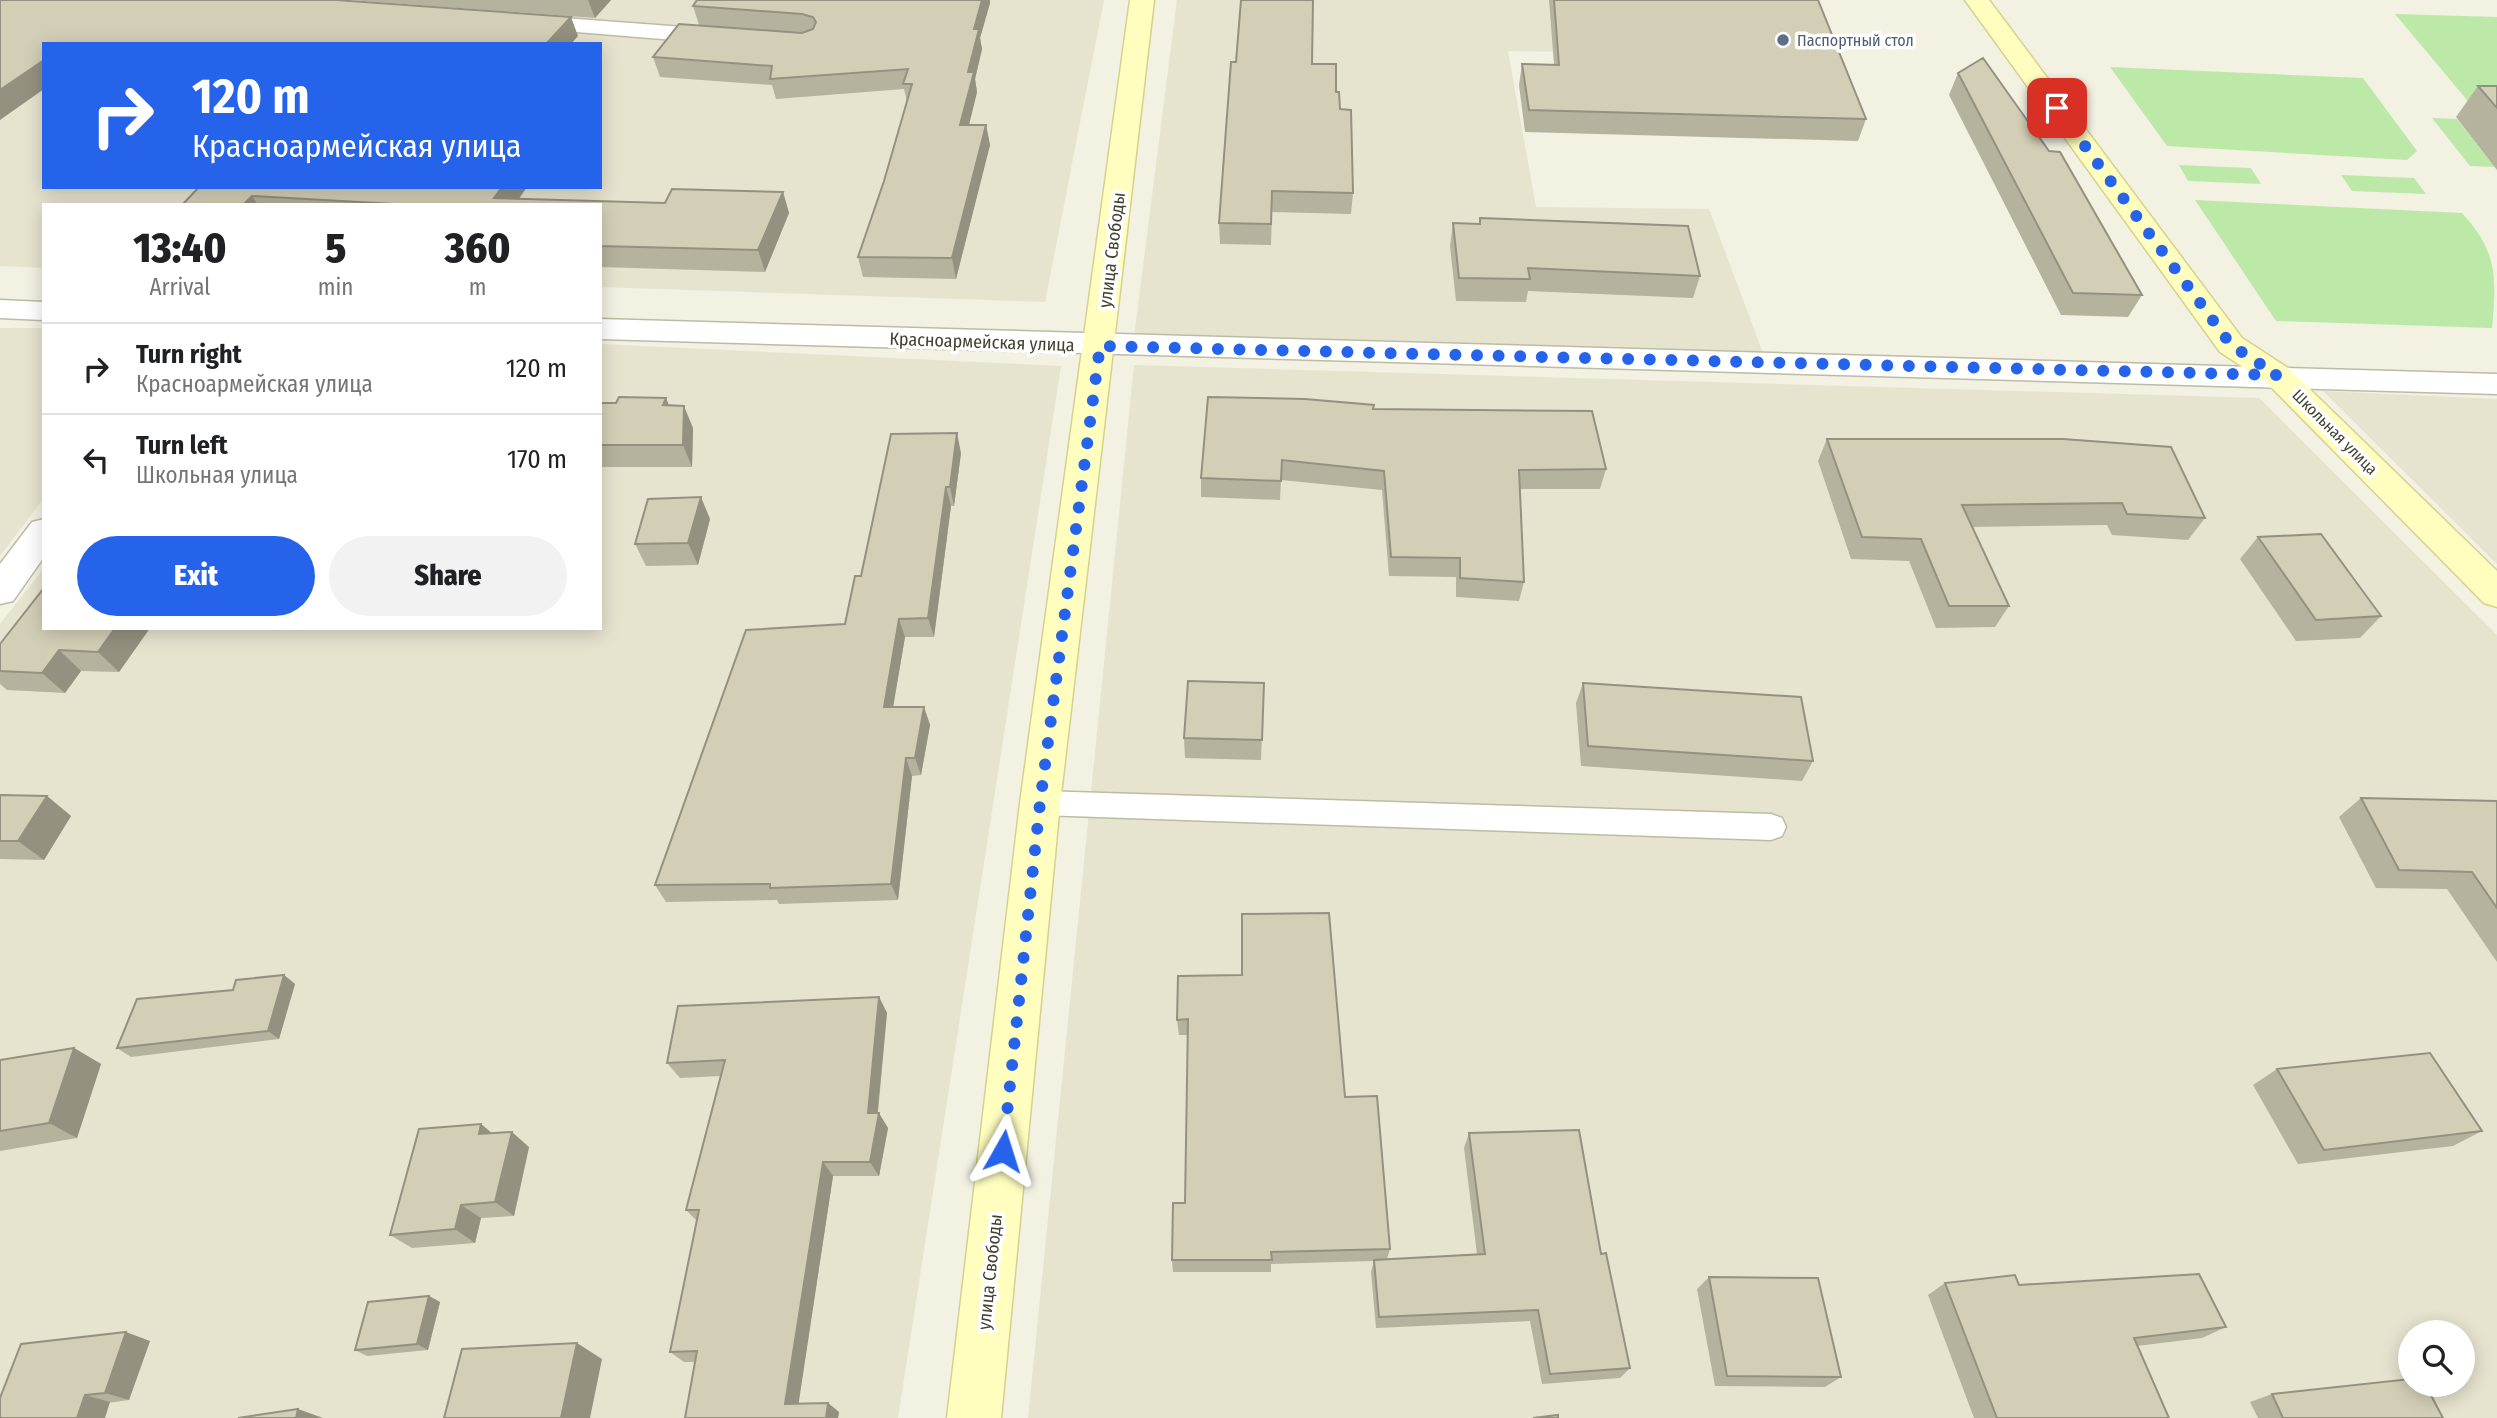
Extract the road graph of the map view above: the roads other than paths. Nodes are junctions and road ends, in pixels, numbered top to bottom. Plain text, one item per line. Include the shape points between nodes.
1 (518, 0) edge
2 (1142, 0) edge
3 (1977, 0) edge
4 (753, 39) edge
5 (0, 309) edge
6 (42, 311) edge
7 (602, 329) edge
8 (1100, 346) junction
9 (2277, 375) junction
10 (2497, 384) edge
11 (42, 534) edge
12 (0, 592) edge
13 (2497, 593) edge
14 (1040, 803) junction
15 (1771, 827) dead end
16 (974, 1418) edge

1 - 4 street via 499,20
2 - 8 street, улица Свободы
3 - 9 street, Школьная улица via 2231,345
5 - 6 street
7 - 8 street, Красноармейская улица
8 - 9 street, Красноармейская улица
8 - 14 street, улица Свободы
9 - 10 street, Красноармейская улица
9 - 13 street, Школьная улица
11 - 12 street
14 - 15 lane
14 - 16 street, улица Свободы

